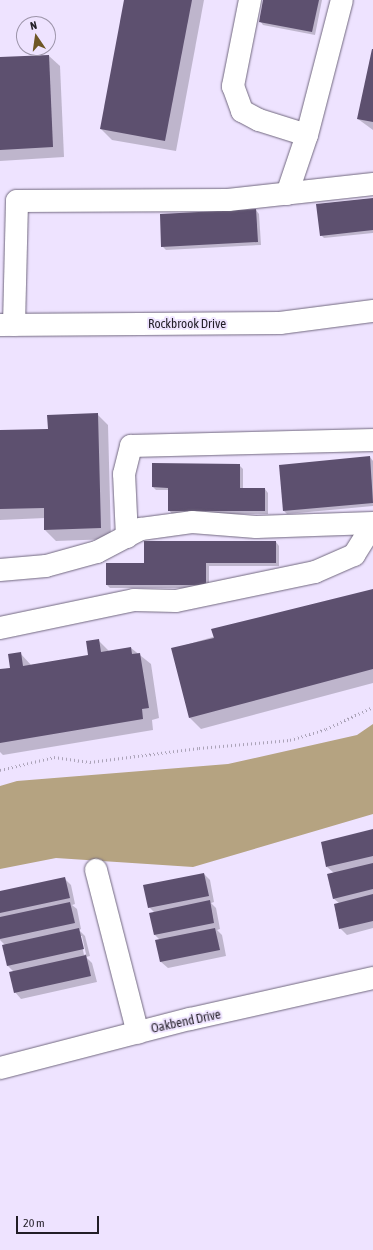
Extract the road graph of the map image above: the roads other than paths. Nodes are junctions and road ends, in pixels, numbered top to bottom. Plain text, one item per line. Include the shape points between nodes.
1 (250, 0) edge
2 (342, 0) edge
3 (307, 135) junction
4 (373, 184) edge
5 (287, 194) junction
6 (9, 201) edge
7 (373, 311) edge
8 (7, 325) edge
9 (373, 440) edge
10 (373, 523) edge
11 (127, 537) junction
12 (0, 570) edge
13 (0, 628) edge
14 (96, 870) dead end
15 (373, 978) edge
16 (138, 1032) junction
17 (0, 1068) edge

1 - 3 street via 233,86 242,111 259,120
2 - 3 street
3 - 5 street
4 - 5 street
5 - 6 street via 228,200
6 - 8 street
7 - 8 street, Rockbrook Drive via 280,323
9 - 11 street via 131,446 124,474
10 - 11 street via 256,527 192,522 141,529
10 - 13 street via 354,555 315,572 176,601 134,600
11 - 12 street via 97,552 46,566
14 - 16 street
15 - 16 street, Oakbend Drive
16 - 17 street, Oakbend Drive

